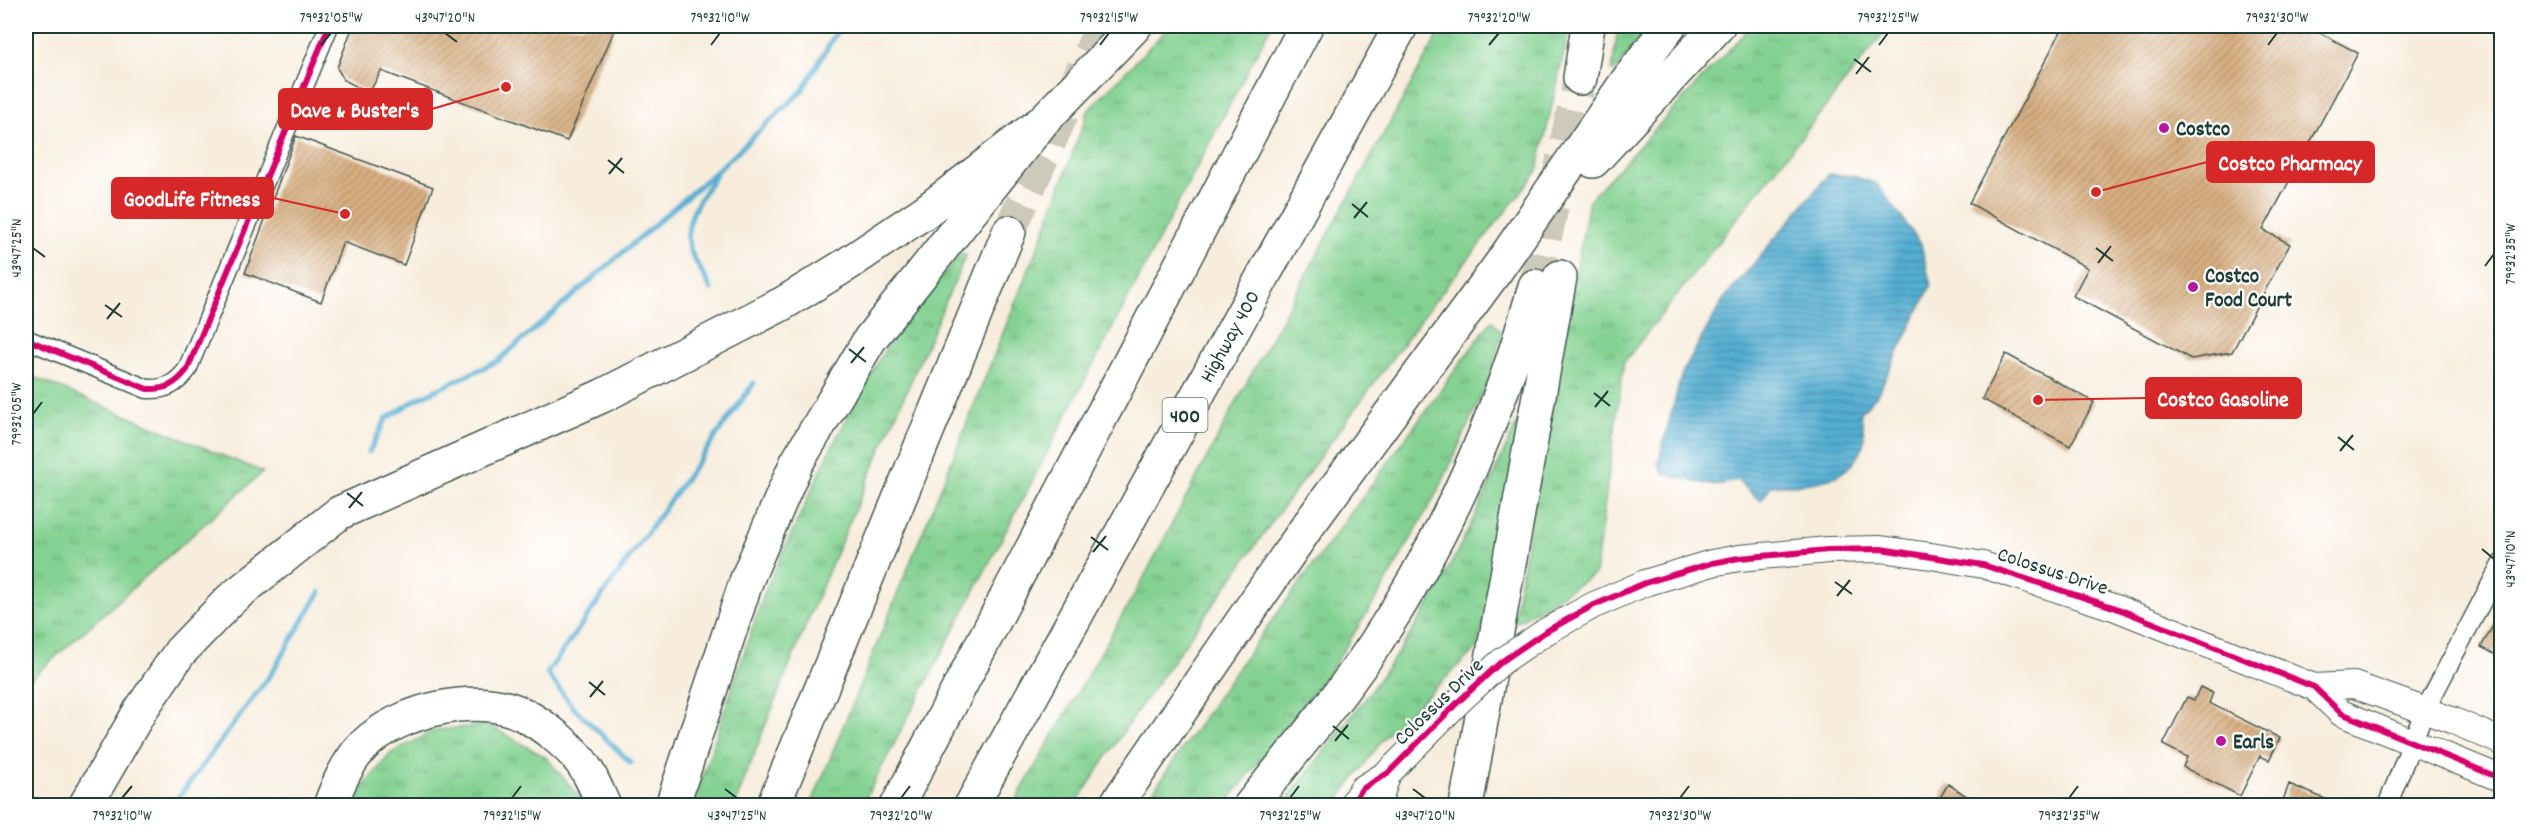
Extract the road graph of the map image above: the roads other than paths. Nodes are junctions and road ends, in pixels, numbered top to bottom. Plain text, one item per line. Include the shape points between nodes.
1 (329, 26) edge
2 (1135, 26) edge
3 (1306, 26) edge
4 (1401, 26) edge
5 (1588, 26) edge
6 (1669, 26) edge
7 (1718, 26) edge
8 (1580, 78) tunnel mouth
9 (1042, 122) junction
10 (1010, 232) tunnel mouth
11 (1500, 265) junction
12 (26, 339) edge
13 (2502, 563) edge
14 (2314, 687) junction
15 (2425, 710) junction
16 (2411, 741) junction
17 (2502, 742) edge
18 (1392, 769) junction
19 (2502, 779) edge
20 (85, 806) edge
21 (330, 806) edge
22 (604, 806) edge
23 (672, 806) edge
24 (773, 806) edge
25 (897, 806) edge
26 (971, 806) edge
27 (1115, 806) edge
28 (1250, 806) edge
29 (1351, 806) edge
30 (1377, 806) edge
31 (1466, 806) edge
32 (2387, 806) edge

1 - 12 street via 182,377 173,385 147,389
2 - 9 highway
3 - 25 highway
4 - 26 highway, Highway 400 / 400
5 - 8 highway
6 - 11 highway
7 - 11 highway
9 - 20 highway via 926,211 782,304 602,396 339,513 231,599 180,652 140,711
9 - 23 highway via 870,339 796,464 747,579
10 - 24 highway
11 - 27 highway via 1307,527
13 - 15 street
14 - 15 street, Colossus Drive via 2354,685
14 - 16 street, Colossus Drive via 2341,713
14 - 18 street, Colossus Drive, bridge via 2116,608 1983,565 1881,549 1828,550 1712,563 1644,583 1592,606 1501,662
15 - 16 street
15 - 17 street, Colossus Drive
16 - 19 street, Colossus Drive
16 - 32 street
18 - 29 street, Colossus Drive via 1362,789
18 - 30 street, Colossus Drive
21 - 22 highway via 339,780 363,746 406,717 443,706 488,704 523,714 552,734 585,767
28 - 31 highway via 1374,646 1411,587 1476,459 1548,281

